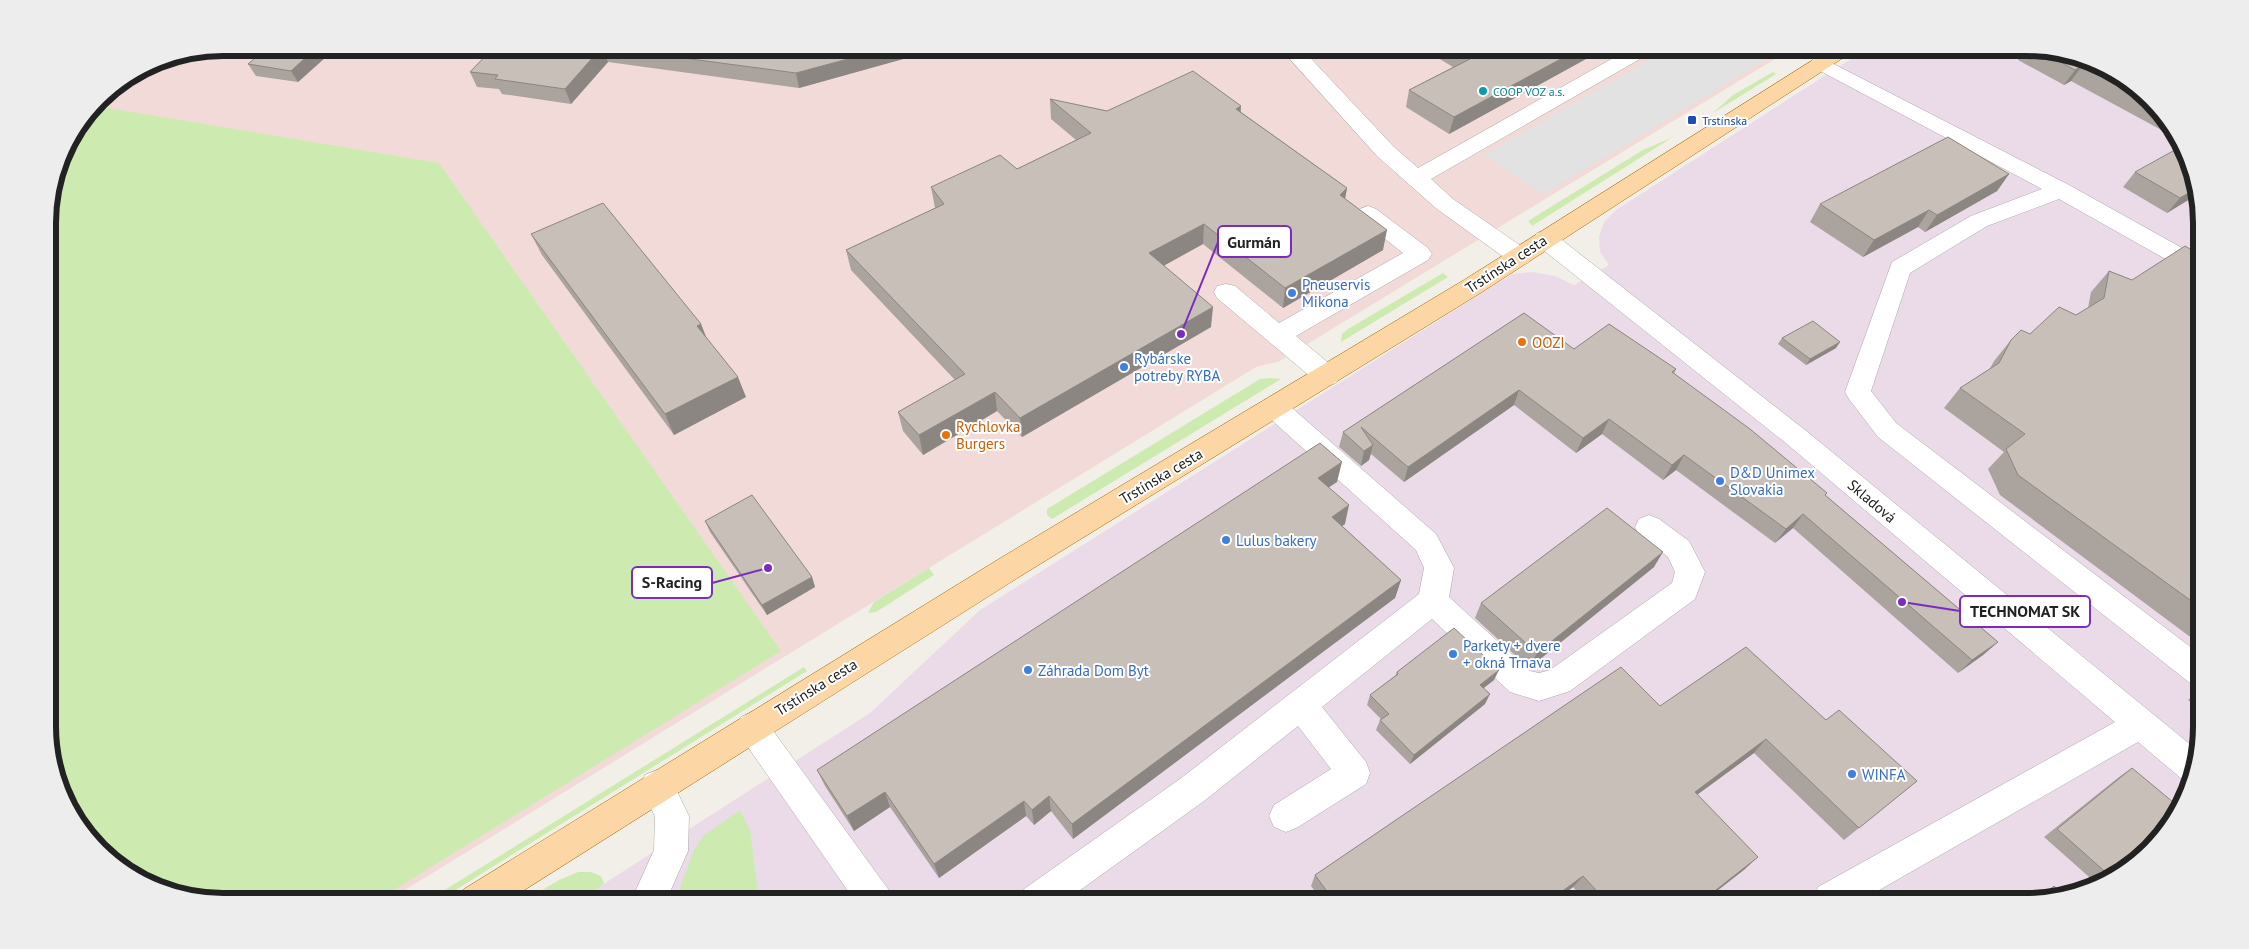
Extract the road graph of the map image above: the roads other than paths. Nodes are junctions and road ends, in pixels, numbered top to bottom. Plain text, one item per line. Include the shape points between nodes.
1 (1298, 56) edge
2 (1631, 56) edge
3 (1831, 56) edge
4 (1820, 63) junction
5 (1416, 178) junction
6 (2061, 190) junction
7 (1368, 214) edge
8 (1545, 239) junction
9 (1520, 257) junction
10 (2193, 264) edge
11 (1226, 292) dead end
12 (1278, 335) junction
13 (1327, 376) junction
14 (1275, 408) junction
15 (1649, 527) dead end
16 (1433, 601) junction
17 (2193, 667) edge
18 (1301, 705) junction
19 (2139, 722) junction
20 (752, 727) junction
21 (2188, 763) edge
22 (657, 786) junction
23 (1286, 816) dead end
24 (1842, 892) edge
25 (490, 893) edge
26 (652, 893) edge
27 (870, 893) edge
28 (1048, 893) edge

1 - 5 street via 1385,151
2 - 5 street
3 - 4 main road, Trstínska cesta
4 - 6 street
4 - 8 main road, Trstínska cesta
5 - 9 street via 1445,204
6 - 10 street
6 - 17 street via 1979,222 1900,268 1858,392 1887,430
7 - 12 street via 1420,254
8 - 9 main road, Trstínska cesta
8 - 19 street, Skladová via 1796,438
9 - 13 main road, Trstínska cesta
11 - 12 street
12 - 13 street
13 - 14 main road, Trstínska cesta
14 - 16 street via 1426,542 1439,568
14 - 20 main road, Trstínska cesta
15 - 16 street via 1679,550 1690,572 1685,590 1559,681 1539,686 1521,682
16 - 18 street
18 - 23 street via 1354,773
18 - 28 street via 1192,790
19 - 21 street, Skladová
19 - 24 street via 2118,738
20 - 22 main road, Trstínska cesta
20 - 27 street
22 - 25 main road, Trstínska cesta
22 - 26 street via 672,816 670,851

